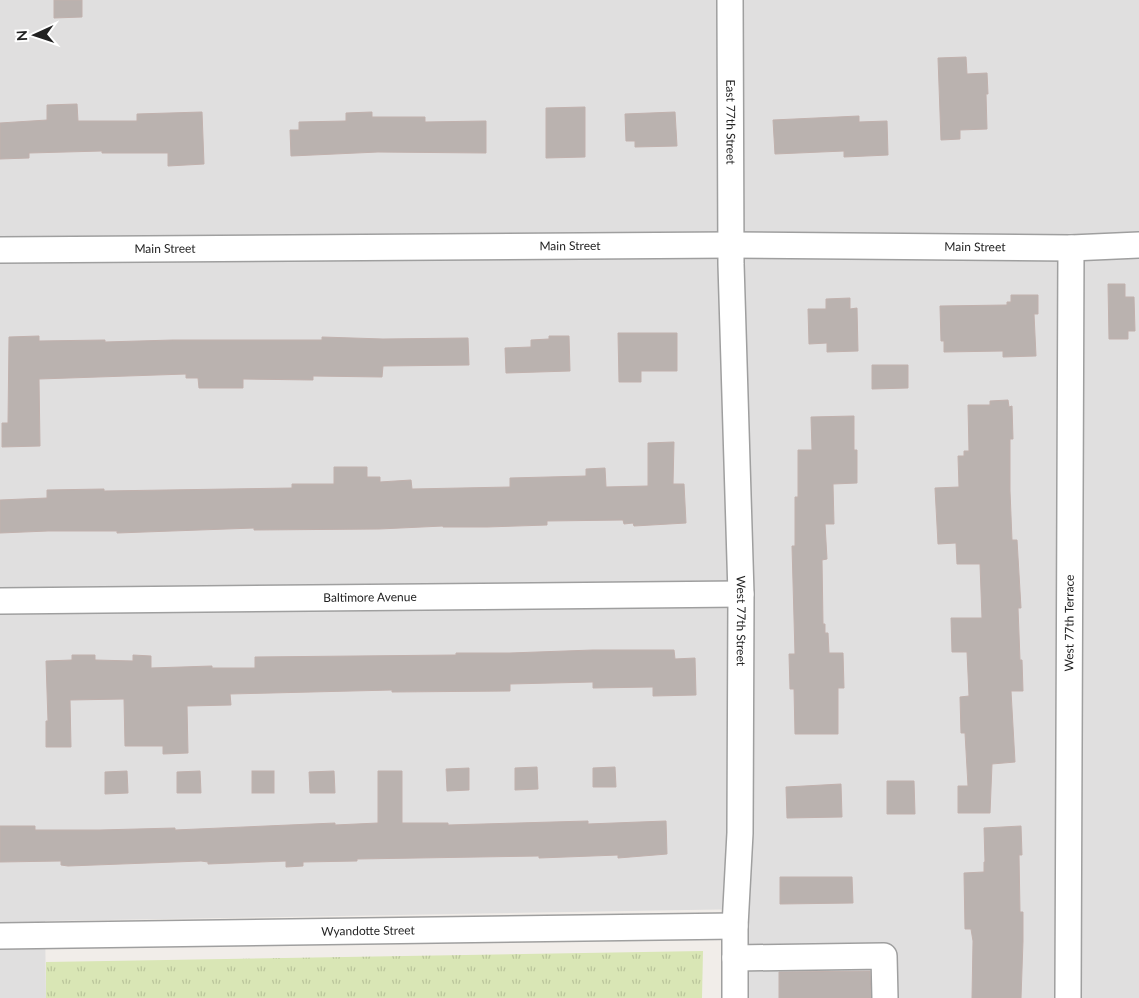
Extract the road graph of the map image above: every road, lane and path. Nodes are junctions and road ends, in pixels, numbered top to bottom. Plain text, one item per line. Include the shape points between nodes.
1 (730, 0) edge
2 (731, 245) junction
3 (1139, 245) edge
4 (1071, 248) junction
5 (0, 250) edge
6 (741, 594) junction
7 (0, 601) edge
8 (735, 926) junction
9 (0, 936) edge
10 (735, 958) junction
11 (735, 998) edge
12 (886, 998) edge
13 (1068, 998) edge

1 - 2 street, East 77th Street
2 - 4 street, Main Street
2 - 5 street, Main Street
2 - 6 street, West 77th Street
3 - 4 street, Main Street
4 - 13 street, West 77th Terrace
6 - 7 street, Baltimore Avenue
6 - 8 street, West 77th Street via 740,833
8 - 9 street, Wyandotte Street
8 - 10 street, West 77th Street
10 - 11 street, West 77th Street
10 - 12 street via 884,956

